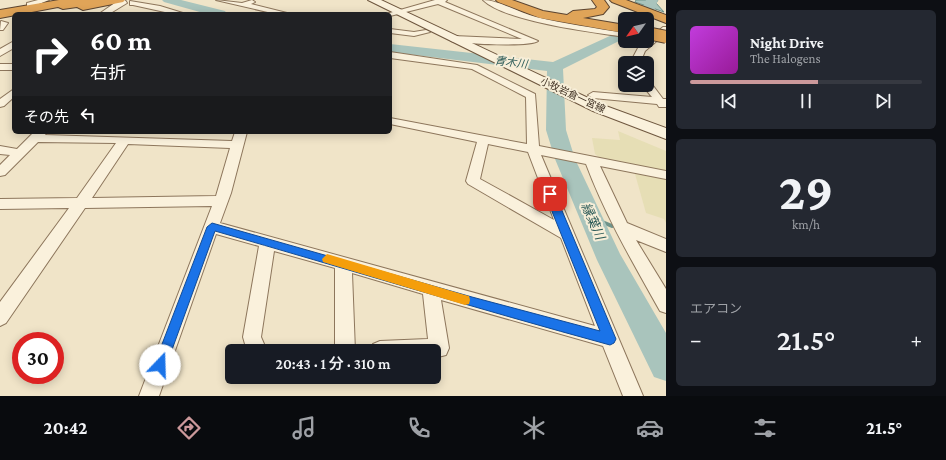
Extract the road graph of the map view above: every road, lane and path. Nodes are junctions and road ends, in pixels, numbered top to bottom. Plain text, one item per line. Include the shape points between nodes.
1 (45, 0) edge
2 (77, 0) edge
3 (97, 0) edge
4 (220, 0) edge
5 (259, 0) edge
6 (361, 0) edge
7 (373, 0) edge
8 (487, 0) edge
9 (502, 0) edge
10 (514, 0) edge
11 (598, 0) edge
12 (616, 0) edge
13 (628, 0) edge
14 (639, 0) edge
15 (118, 1) edge
16 (441, 1) edge
17 (133, 3) dead end
18 (243, 5) junction
19 (26, 11) edge
20 (55, 12) edge
21 (59, 12) edge
22 (106, 12) edge
23 (170, 12) edge
24 (277, 12) edge
25 (388, 12) edge
26 (389, 12) edge
27 (666, 13) edge
28 (392, 14) edge
29 (666, 20) edge
30 (595, 27) junction
31 (618, 29) edge
32 (666, 29) edge
33 (392, 31) edge
34 (426, 32) junction
35 (618, 33) edge
36 (654, 35) edge
37 (654, 37) edge
38 (666, 37) edge
39 (654, 39) edge
40 (454, 41) junction
41 (666, 43) edge
42 (12, 45) edge
43 (0, 52) edge
44 (392, 55) edge
45 (1, 67) edge
46 (12, 67) edge
47 (653, 92) edge
48 (12, 94) edge
49 (593, 95) dead end
50 (576, 102) junction
51 (0, 104) edge
52 (664, 104) edge
53 (392, 121) edge
54 (666, 134) edge
55 (38, 135) edge
56 (94, 136) edge
57 (239, 139) edge
58 (125, 140) junction
59 (483, 140) junction
60 (666, 142) edge
61 (0, 150) edge
62 (537, 151) junction
63 (20, 152) junction
64 (588, 161) junction
65 (0, 172) edge
66 (666, 176) edge
67 (221, 201) junction
68 (80, 203) junction
69 (0, 204) edge
70 (212, 227) junction
71 (622, 227) junction
72 (567, 234) junction
73 (268, 242) junction
74 (666, 246) edge
75 (343, 264) junction
76 (431, 290) junction
77 (666, 305) edge
78 (0, 317) edge
79 (610, 339) junction
80 (254, 344) edge
81 (345, 344) edge
82 (438, 344) edge
83 (148, 396) edge
84 (633, 396) edge

1 - 19 street via 30,5
2 - 19 highway
3 - 19 highway
4 - 18 street
5 - 18 street
6 - 25 main road, 小牧岩倉一宮線
7 - 26 main road, 小牧岩倉一宮線
8 - 30 street via 539,19
9 - 30 highway via 540,14
10 - 11 highway via 540,11 575,16 599,12 603,8
12 - 29 highway
13 - 27 highway
14 - 27 highway
15 - 20 highway
15 - 21 highway
15 - 22 street via 123,3
16 - 28 street
16 - 40 street via 534,41
17 - 23 street
18 - 24 street
28 - 34 main road, 小牧岩倉一宮線
28 - 40 main road, 小牧岩倉一宮線
30 - 31 highway
30 - 35 street
32 - 36 street
33 - 34 street via 414,34
34 - 40 main road, 小牧岩倉一宮線
37 - 38 highway, bridge
39 - 41 street
40 - 50 main road, 小牧岩倉一宮線
42 - 43 street
44 - 62 street via 474,67 531,96
45 - 46 street
47 - 52 street
48 - 51 street
49 - 52 street
50 - 54 main road, 小牧岩倉一宮線
50 - 60 main road, 小牧岩倉一宮線 via 609,122
53 - 59 street
55 - 56 street
55 - 63 street
56 - 58 street
57 - 58 street
57 - 67 street
58 - 68 street
59 - 62 street
59 - 72 street via 473,181
61 - 63 street
62 - 64 street
62 - 72 street
63 - 65 street
64 - 66 street
64 - 71 street
67 - 68 street
67 - 70 street
68 - 69 street
68 - 78 street
70 - 73 street
70 - 83 street
71 - 74 street
71 - 77 street
72 - 79 street
73 - 75 street
73 - 80 street via 252,337
75 - 76 street
75 - 81 street
76 - 79 street
76 - 82 street
79 - 84 street

